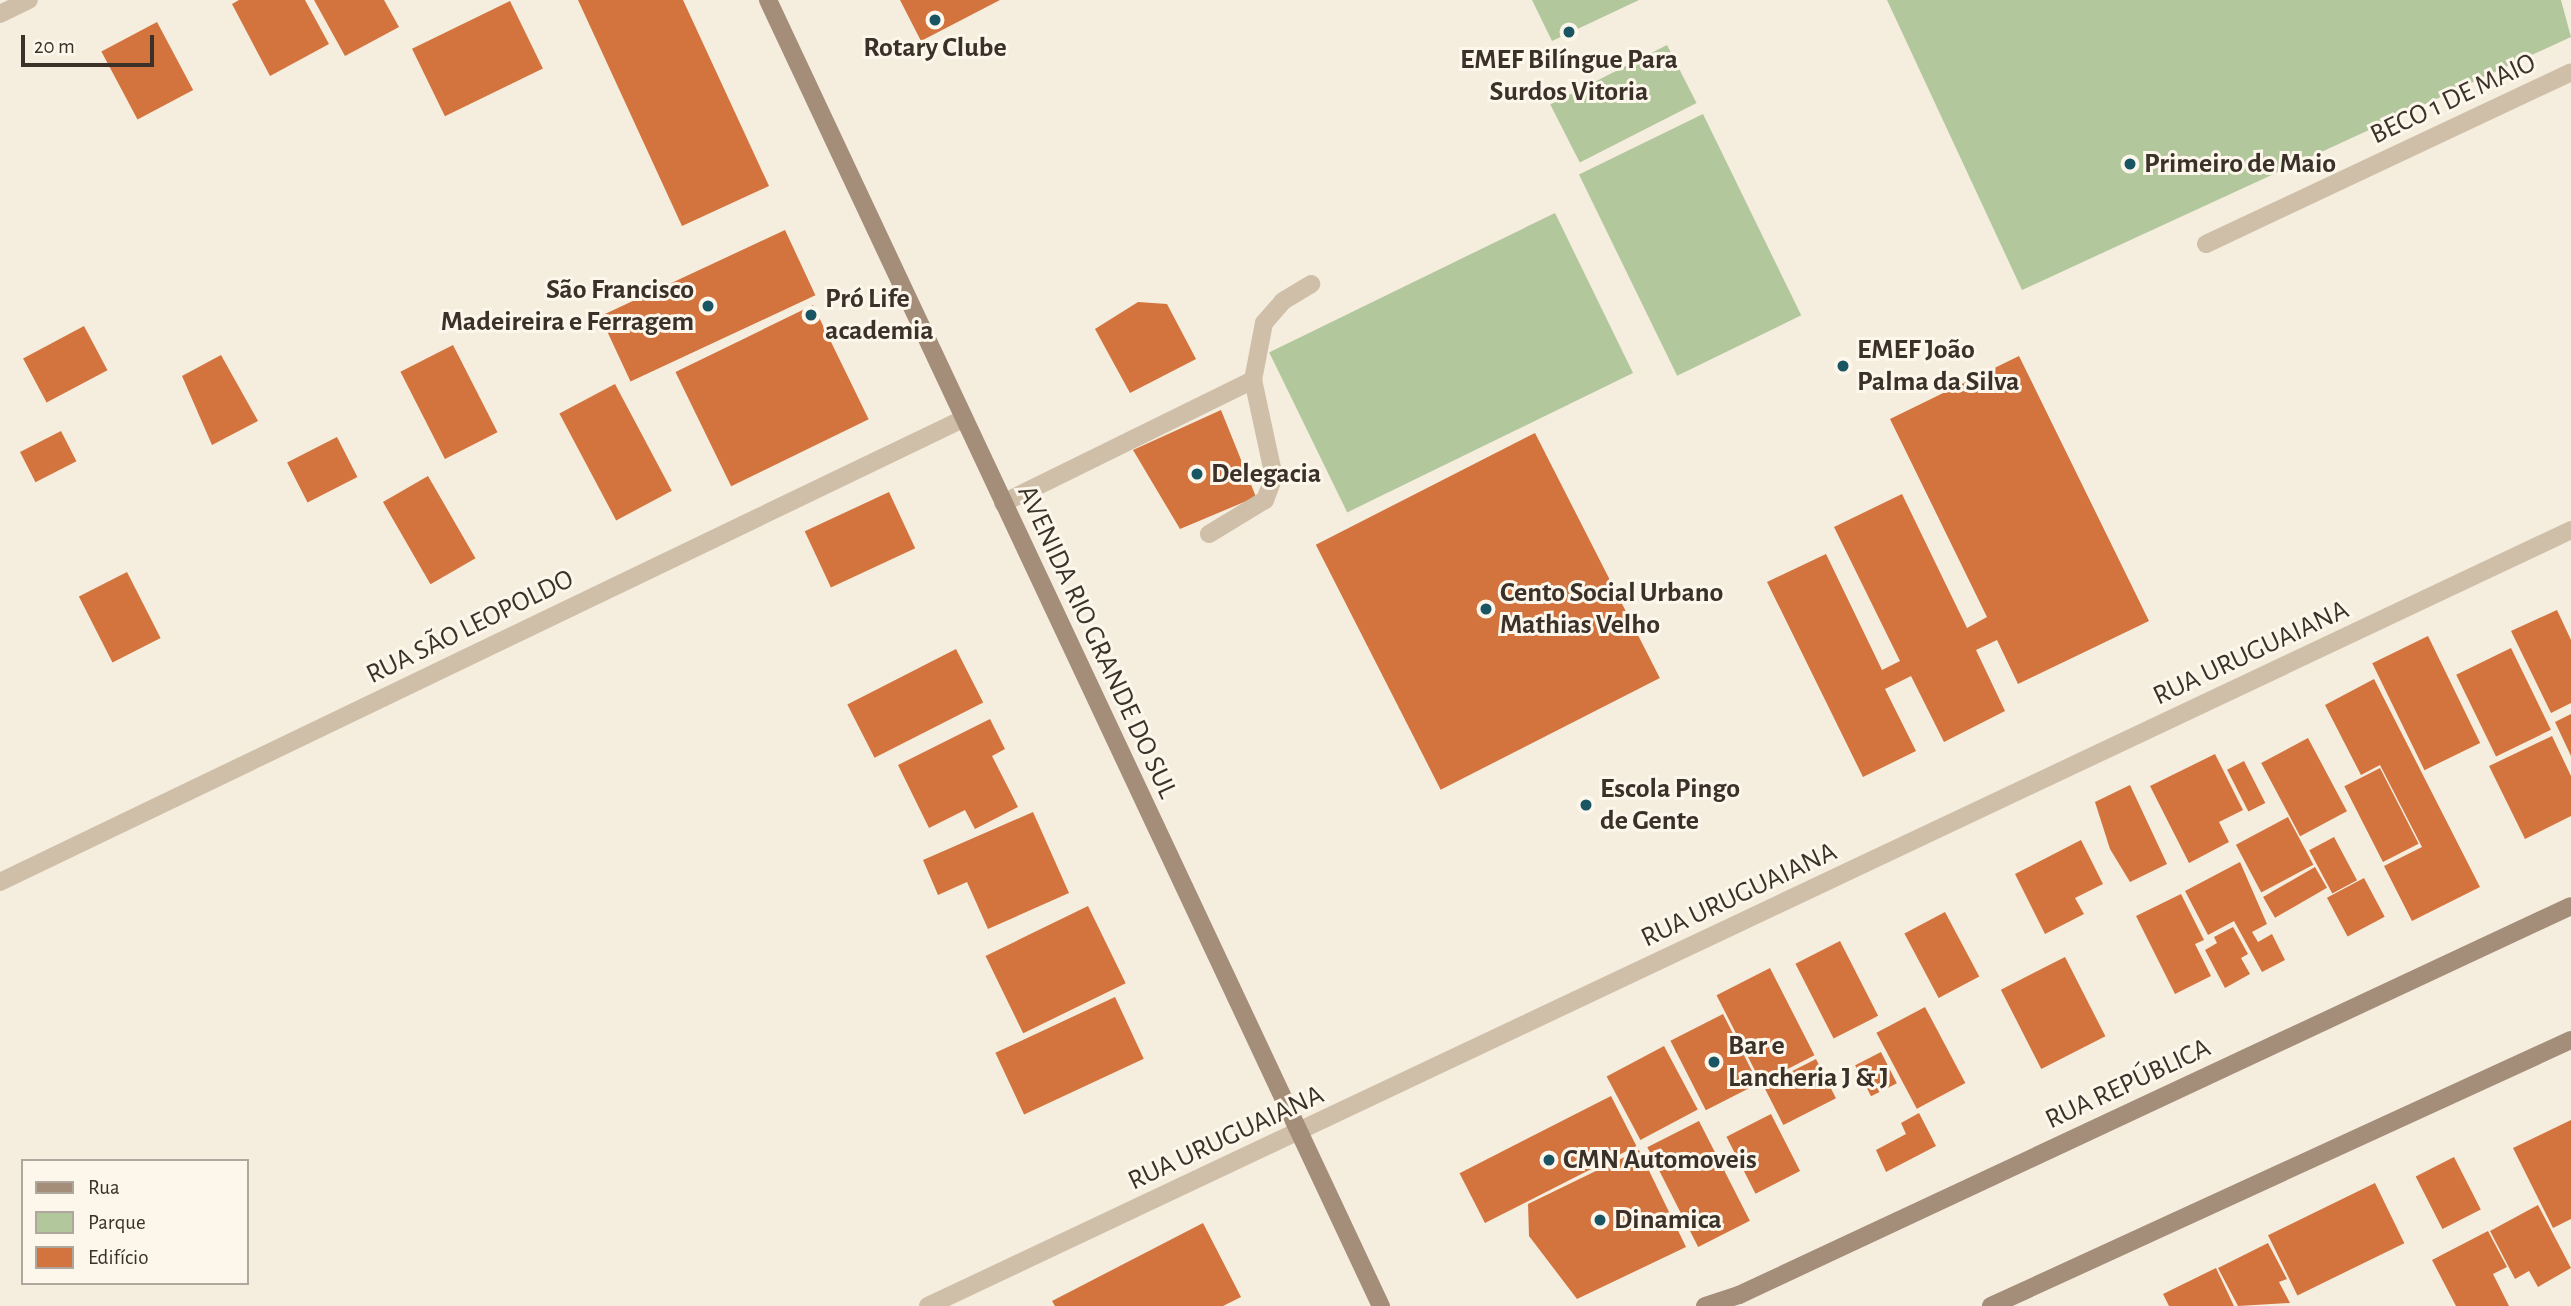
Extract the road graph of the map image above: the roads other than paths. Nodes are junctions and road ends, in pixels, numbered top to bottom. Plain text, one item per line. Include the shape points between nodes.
1 (30, 0) edge
2 (768, 0) edge
3 (0, 14) edge
4 (2571, 72) edge
5 (2206, 244) dead end
6 (1311, 284) dead end
7 (1253, 380) junction
8 (963, 419) junction
9 (1003, 503) junction
10 (2571, 530) edge
11 (1209, 534) dead end
12 (0, 882) edge
13 (2571, 906) edge
14 (2571, 1040) edge
15 (1297, 1133) junction
16 (928, 1306) edge
17 (1381, 1306) edge
18 (1705, 1306) edge
19 (1991, 1306) edge

1 - 3 street
2 - 8 main road, AVENIDA RIO GRANDE DO SUL
4 - 5 street, BECO 1 DE MAIO
6 - 7 street via 1283,301 1264,323
7 - 9 street
7 - 11 street via 1274,477 1265,500
8 - 9 main road, AVENIDA RIO GRANDE DO SUL
8 - 12 street, RUA SÃO LEOPOLDO
9 - 15 main road, AVENIDA RIO GRANDE DO SUL
10 - 15 street, RUA URUGUAIANA
13 - 18 main road, RUA REPÚBLICA
14 - 19 main road
15 - 16 street, RUA URUGUAIANA
15 - 17 main road, AVENIDA RIO GRANDE DO SUL

